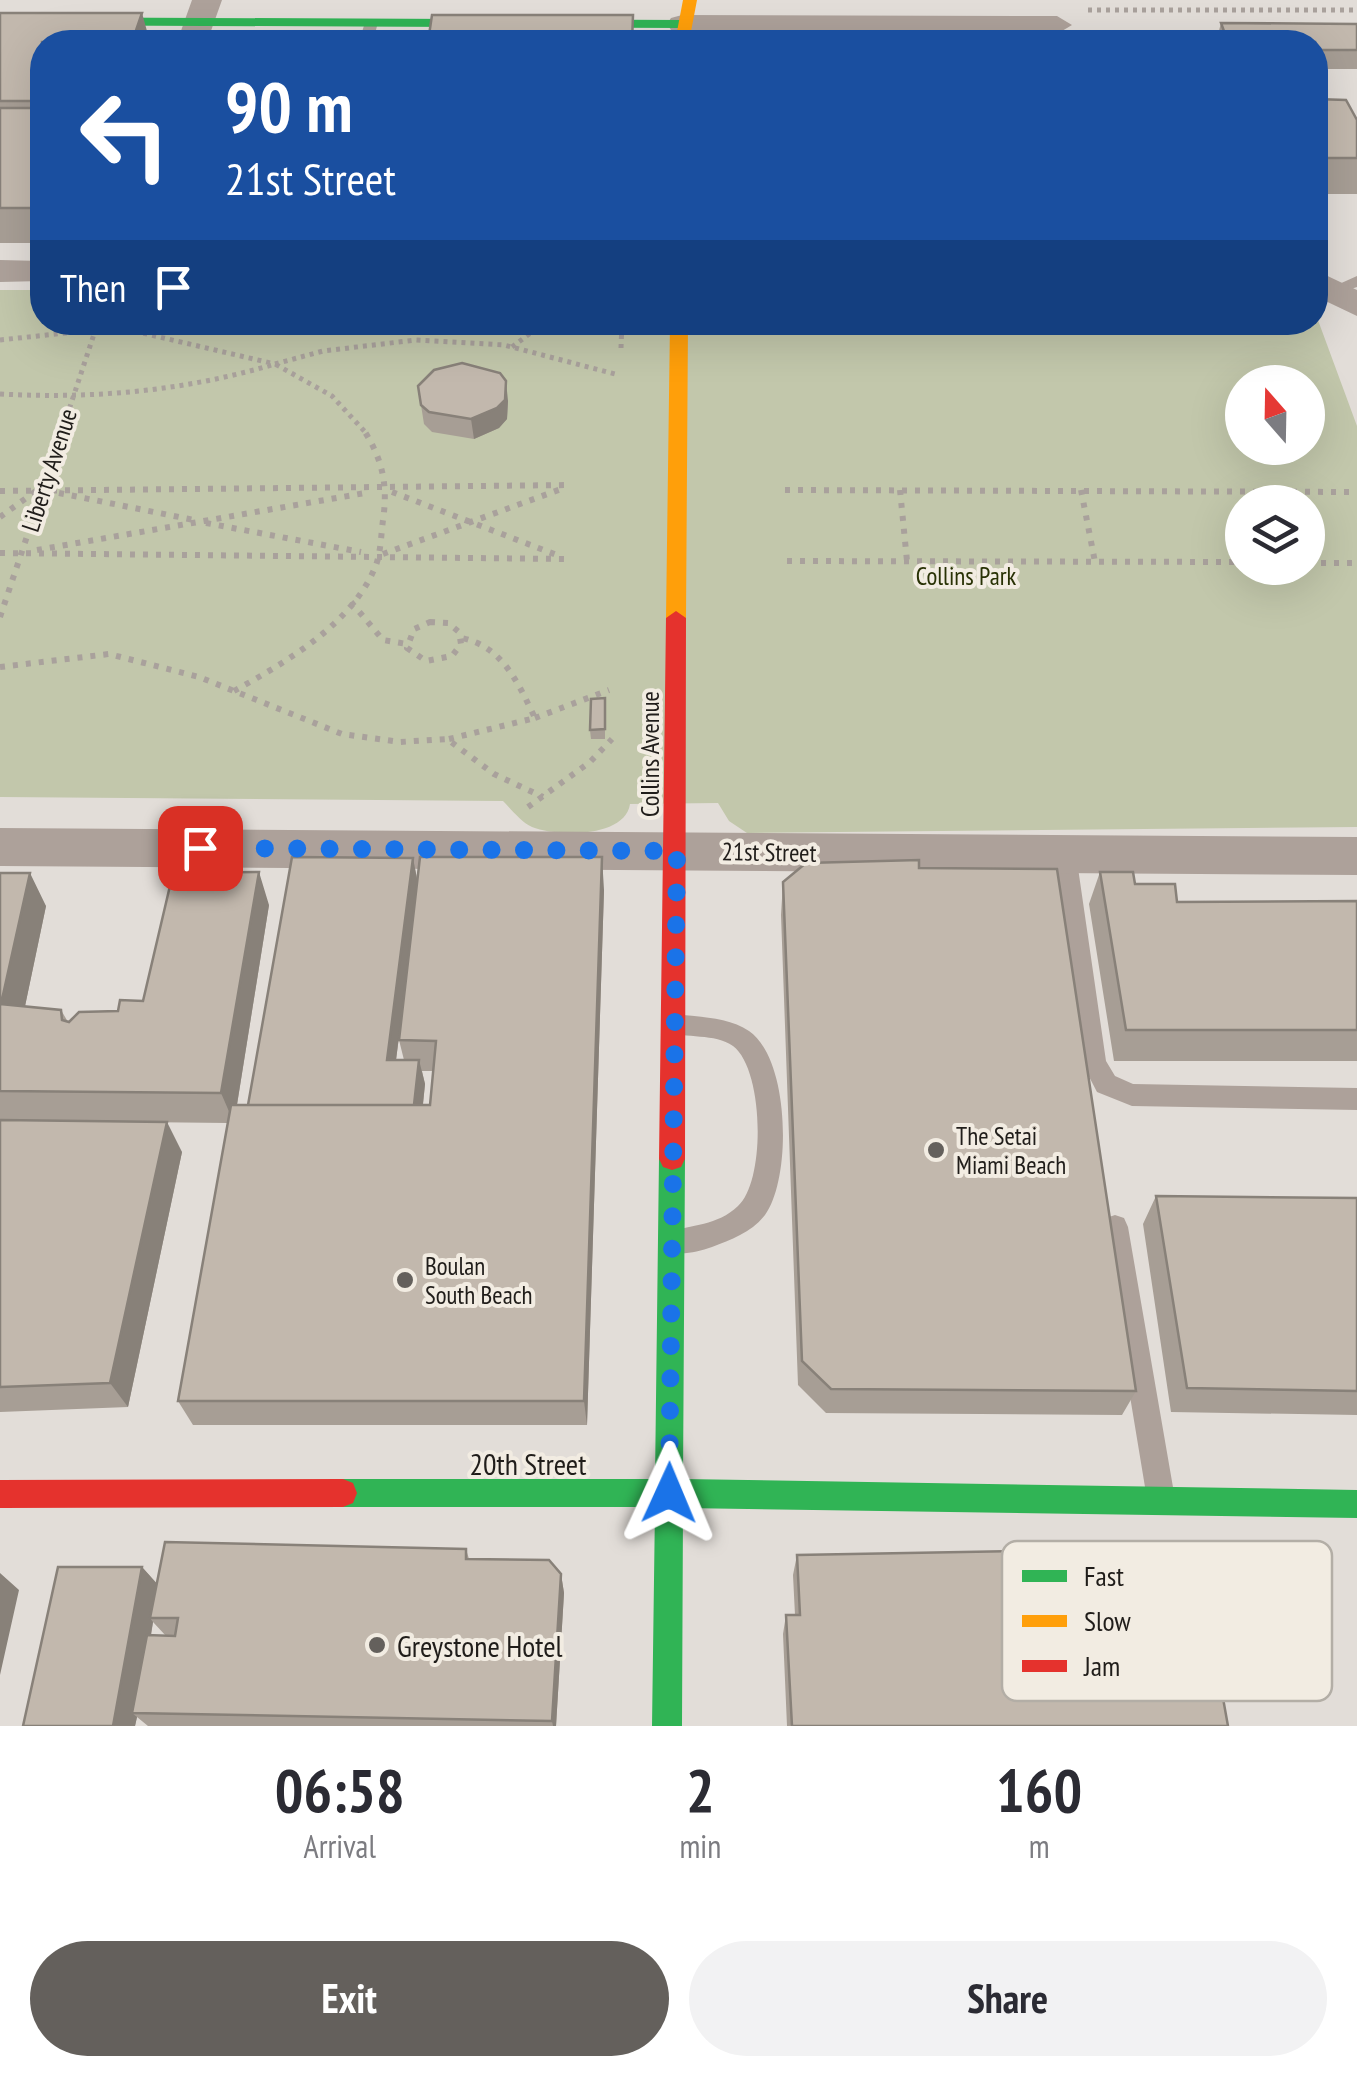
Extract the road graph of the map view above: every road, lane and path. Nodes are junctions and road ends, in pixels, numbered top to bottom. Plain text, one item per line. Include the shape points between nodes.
1 (681, 16) edge
2 (200, 21) edge
3 (1056, 25) dead end
4 (13, 27) edge
5 (337, 30) edge
6 (407, 30) edge
7 (0, 271) edge
8 (30, 271) edge
9 (59, 335) edge
10 (93, 335) edge
11 (129, 335) edge
12 (527, 335) edge
13 (621, 335) edge
14 (679, 335) edge
15 (0, 340) edge
16 (511, 347) junction
17 (620, 348) dead end
18 (275, 364) junction
19 (615, 374) dead end
20 (0, 394) edge
21 (72, 399) junction
22 (40, 490) junction
23 (386, 490) junction
24 (785, 490) dead end
25 (900, 490) junction
26 (1081, 490) junction
27 (0, 491) edge
28 (1225, 491) edge
29 (1325, 492) edge
30 (1357, 492) edge
31 (0, 517) edge
32 (472, 521) junction
33 (202, 522) junction
34 (0, 553) edge
35 (22, 553) junction
36 (378, 555) junction
37 (907, 560) junction
38 (787, 561) dead end
39 (1095, 562) junction
40 (1225, 562) edge
41 (1325, 563) edge
42 (1357, 563) edge
43 (352, 602) junction
44 (0, 617) edge
45 (462, 638) junction
46 (407, 644) junction
47 (0, 667) edge
48 (609, 690) dead end
49 (234, 691) junction
50 (535, 718) junction
51 (448, 739) junction
52 (612, 739) dead end
53 (543, 797) junction
54 (527, 808) dead end
55 (0, 847) edge
56 (677, 851) junction
57 (1065, 854) junction
58 (1357, 856) edge
59 (674, 1024) junction
60 (1357, 1098) edge
61 (1116, 1227) edge
62 (672, 1243) junction
63 (669, 1493) junction
64 (0, 1494) edge
65 (1161, 1501) junction
66 (1357, 1504) edge
67 (667, 1726) edge

1 - 3 street
1 - 6 main road
2 - 4 main road
2 - 5 main road
7 - 8 street
9 - 15 path
10 - 21 path, Liberty Avenue
11 - 18 path via 187,340
12 - 16 path
13 - 17 path
14 - 56 main road, Collins Avenue
16 - 18 path via 416,340
16 - 19 path
18 - 21 path via 144,396
18 - 23 path via 346,405 377,452
20 - 21 path
21 - 22 path, Liberty Avenue
22 - 23 path
22 - 27 path
22 - 31 path
22 - 33 path
22 - 35 path, Liberty Avenue
23 - 32 path
23 - 32 path via 570,486
23 - 33 path
23 - 36 path
24 - 25 path
25 - 26 path
25 - 37 path
26 - 28 path
26 - 39 path
29 - 30 path
32 - 36 path
32 - 36 path via 566,559
33 - 35 path
33 - 36 path
34 - 35 path
35 - 36 path
35 - 44 path, Liberty Avenue
36 - 43 path
37 - 38 path
37 - 39 path
39 - 40 path
41 - 42 path
43 - 46 path via 383,640
43 - 49 path via 278,667
45 - 46 path via 448,623 430,622 414,629
45 - 46 path via 452,656 435,661 418,658
45 - 50 path via 506,660
47 - 49 path via 109,654
48 - 50 path
49 - 51 path via 342,734 400,742
50 - 51 path
51 - 53 path via 494,774
52 - 53 path
53 - 54 path
55 - 56 street, 21st Street
56 - 57 street, 21st Street
56 - 59 main road, Collins Avenue
57 - 58 street, 21st Street
57 - 60 lane via 1094,1063 1106,1084 1132,1095
59 - 62 main road, Collins Avenue
59 - 62 lane via 718,1029 744,1040 756,1054 768,1105 768,1163 762,1196 746,1215 720,1233
61 - 65 lane
62 - 63 main road, Collins Avenue
63 - 64 main road, 20th Street
63 - 65 main road, 20th Street
63 - 67 main road, Collins Avenue
65 - 66 main road, 20th Street

